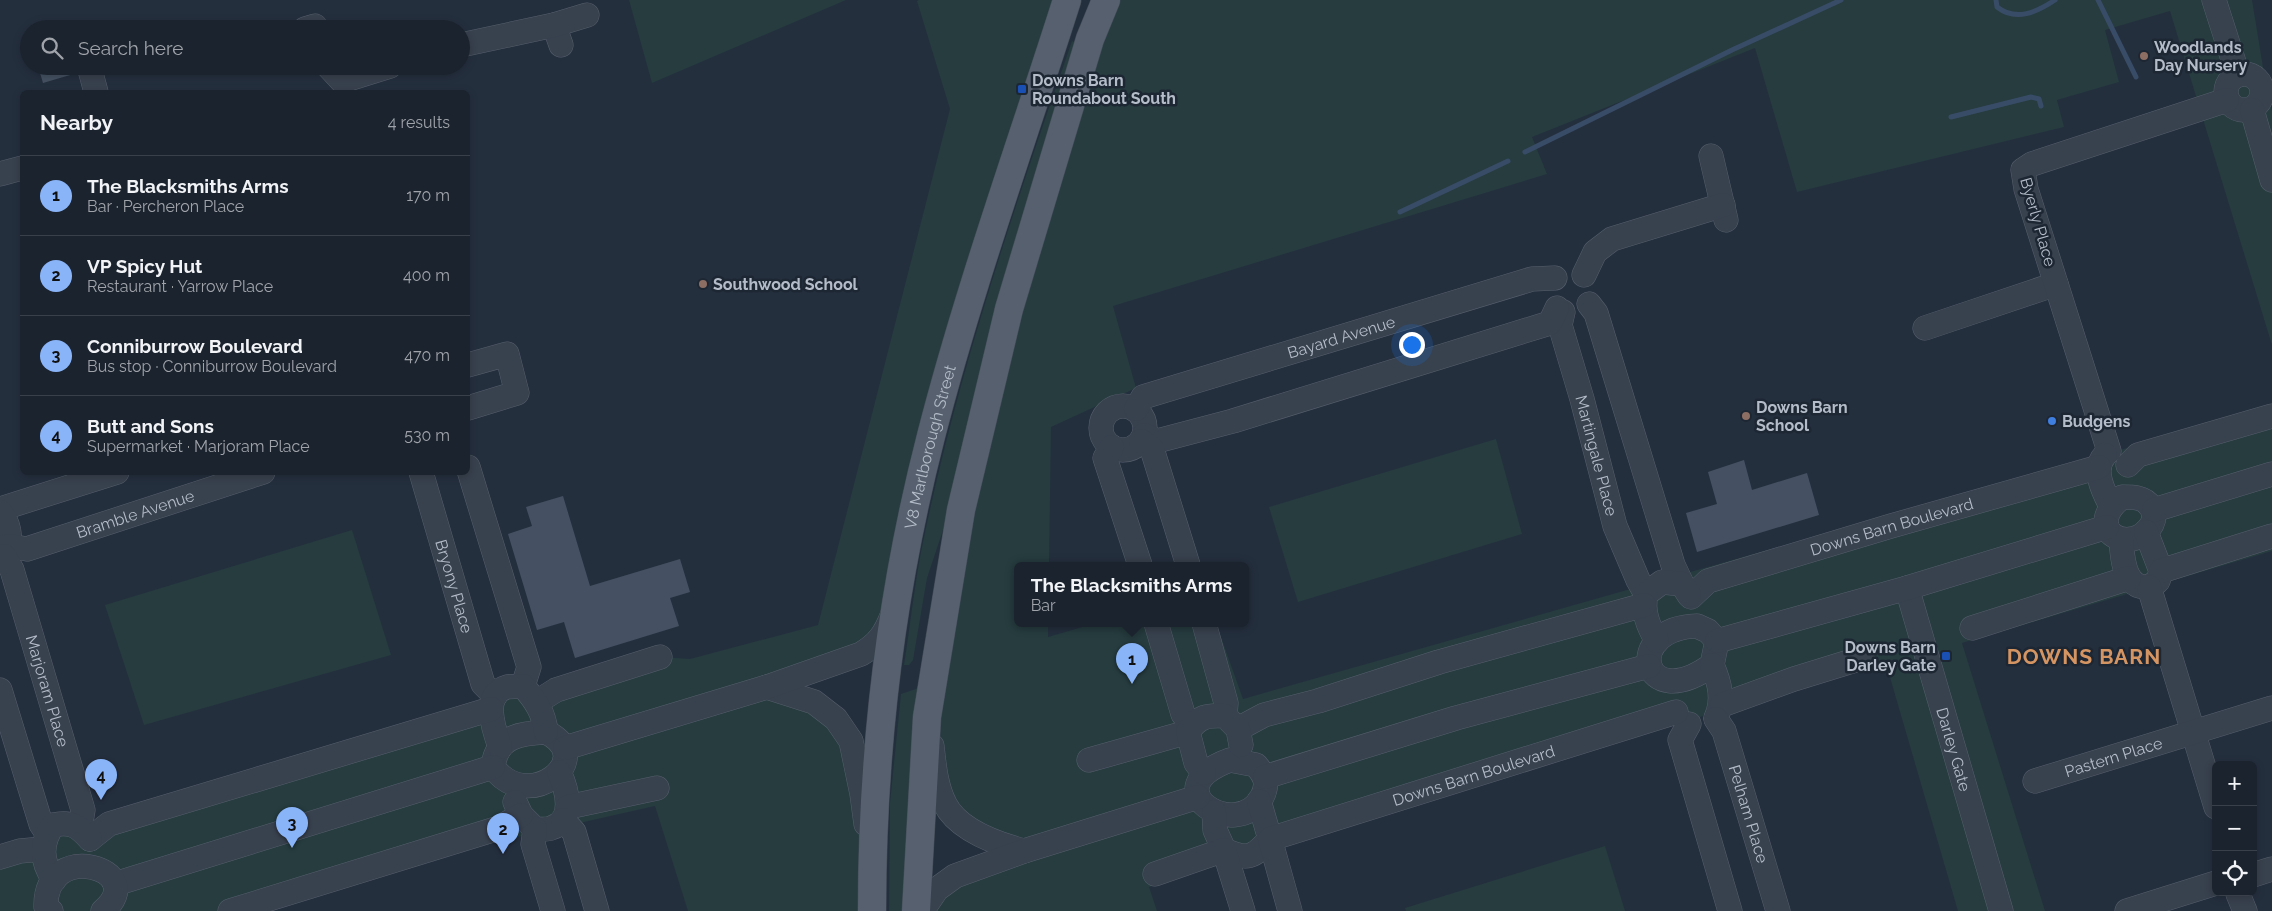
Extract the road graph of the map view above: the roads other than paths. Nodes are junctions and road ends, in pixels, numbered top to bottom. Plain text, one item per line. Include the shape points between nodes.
1 (1068, 0) edge
2 (2214, 0) edge
3 (1104, 3) edge
4 (587, 15) dead end
5 (470, 44) edge
6 (91, 75) edge
7 (336, 75) edge
8 (2238, 75) junction
9 (378, 77) edge
10 (2267, 87) edge
11 (95, 90) edge
12 (2227, 100) junction
13 (2252, 110) junction
14 (1711, 156) dead end
15 (20, 169) edge
16 (0, 174) edge
17 (2272, 180) edge
18 (1584, 275) junction
19 (1555, 278) junction
20 (2056, 284) junction
21 (1589, 304) junction
22 (1560, 310) junction
23 (1925, 328) dead end
24 (470, 364) edge
25 (470, 407) edge
26 (1136, 409) junction
27 (2272, 416) edge
28 (1142, 438) junction
29 (1112, 447) junction
30 (2104, 459) junction
31 (2128, 465) junction
32 (470, 474) edge
33 (2272, 474) edge
34 (108, 475) edge
35 (254, 475) edge
36 (422, 475) edge
37 (0, 510) edge
38 (2145, 513) junction
39 (2113, 524) junction
40 (2272, 536) edge
41 (4, 554) edge
42 (1139, 562) edge
43 (1187, 562) edge
44 (2146, 579) junction
45 (1906, 588) junction
46 (1686, 591) junction
47 (1645, 600) junction
48 (897, 602) junction
49 (1697, 626) junction
50 (1157, 627) edge
51 (1205, 627) edge
52 (1972, 628) dead end
53 (1657, 641) junction
54 (1716, 641) junction
55 (660, 657) dead end
56 (1862, 658) dead end
57 (1712, 665) junction
58 (1649, 666) junction
59 (1669, 682) junction
60 (767, 687) junction
61 (0, 690) edge
62 (530, 694) junction
63 (493, 703) junction
64 (2272, 708) edge
65 (1719, 712) junction
66 (1683, 718) junction
67 (1232, 722) junction
68 (1190, 728) junction
69 (546, 732) junction
70 (2192, 733) junction
71 (565, 748) junction
72 (496, 757) junction
73 (1089, 760) dead end
74 (1242, 762) junction
75 (559, 772) junction
76 (1204, 773) junction
77 (1265, 777) junction
78 (2035, 781) dead end
79 (512, 784) junction
80 (657, 788) dead end
81 (869, 794) junction
82 (933, 800) junction
83 (1259, 801) junction
84 (1206, 805) junction
85 (2216, 806) edge
86 (566, 813) junction
87 (528, 822) junction
88 (85, 833) junction
89 (1270, 838) junction
90 (45, 841) junction
91 (1224, 850) junction
92 (1024, 851) junction
93 (0, 857) edge
94 (97, 867) junction
95 (2272, 869) edge
96 (1155, 874) dead end
97 (2257, 874) edge
98 (54, 880) junction
99 (2212, 884) edge
100 (110, 903) edge
101 (43, 910) edge
102 (230, 911) edge
103 (552, 911) edge
104 (597, 911) edge
105 (872, 911) edge
106 (916, 911) edge
107 (922, 911) edge
108 (1243, 911) edge
109 (1290, 911) edge
110 (1730, 911) edge
111 (1778, 911) edge
112 (2000, 911) edge
113 (2127, 911) edge

1 - 48 main road, V8 Marlborough Street via 966,313 931,437
2 - 8 street
3 - 82 main road via 1090,39 1009,308 972,457 928,727
4 - 5 street via 558,35
6 - 11 street
7 - 9 street via 342,81
8 - 10 street via 2253,76
8 - 12 street via 2227,86
10 - 13 street
12 - 13 street via 2237,109
12 - 20 street, Byerly Place via 2032,164 2023,170
13 - 17 street
14 - 18 street via 1724,213 1612,239 1595,252
15 - 16 street
18 - 19 street via 1573,271
18 - 21 street via 1593,292
19 - 22 street via 1550,286 1550,295
19 - 26 street, Bayard Avenue via 1532,279 1143,397
20 - 23 street
20 - 30 street, Byerly Place
21 - 22 street via 1579,312
21 - 46 street via 1596,313 1673,565
22 - 28 street via 1550,323 1233,421 1157,441
22 - 47 street, Martingale Place via 1560,325 1615,526
24 - 25 street via 506,354 517,393
26 - 28 street via 1145,424
26 - 29 street via 1118,406 1103,417 1102,434
27 - 31 street via 2138,455
28 - 29 street via 1126,450
28 - 43 street via 1152,449
29 - 42 street via 1106,458
30 - 31 street via 2121,456
30 - 39 street, Byerly Place via 2100,482
30 - 46 street, Downs Barn Boulevard via 1708,581
31 - 38 street
32 - 62 street via 529,667
33 - 38 street
34 - 37 street
35 - 41 street, Bramble Avenue
36 - 63 street, Bryony Place via 483,684
37 - 41 street via 10,530
38 - 39 street via 2135,539
38 - 39 street via 2122,497
38 - 44 street
39 - 44 street, Byerly Place via 2122,553
39 - 45 street
40 - 44 street
41 - 88 street, Marjoram Place via 12,570 83,810
44 - 52 street
44 - 70 street
45 - 54 street
45 - 112 street, Darley Gate
46 - 47 street via 1662,582
46 - 49 street via 1697,615
47 - 53 street, Martingale Place via 1649,628
47 - 67 street via 1318,701
48 - 60 street via 885,633 874,646 861,654
48 - 81 main road, V8 Marlborough Street
49 - 53 street via 1668,632
49 - 54 street via 1708,631
50 - 68 street via 1182,714
51 - 67 street
53 - 58 street via 1649,651
54 - 57 street
55 - 62 street via 556,690
56 - 65 street via 1794,679
57 - 59 street via 1684,681
57 - 65 street, Pelham Place via 1718,679
58 - 59 street via 1657,676
58 - 77 street via 1456,718
59 - 66 street via 1670,695
60 - 71 street
60 - 81 street via 814,702 836,719 851,741
61 - 90 street
62 - 63 street via 506,687
62 - 69 street via 545,721
63 - 72 street
63 - 88 street via 479,711
64 - 70 street, Pastern Place
65 - 66 street, Downs Barn Boulevard via 1704,725
65 - 111 street, Pelham Place
66 - 89 street, Downs Barn Boulevard
66 - 110 street via 1680,740
67 - 68 street via 1208,715
67 - 74 street via 1242,750
68 - 73 street
68 - 76 street via 1196,763
69 - 71 street via 558,738
69 - 72 street via 527,732 512,738
70 - 78 street, Pastern Place
70 - 85 street
71 - 75 street via 565,760
72 - 79 street via 501,779
72 - 100 street
74 - 76 street via 1230,760
74 - 77 street via 1256,765
75 - 79 street via 548,782 530,786
75 - 86 street via 565,786
76 - 84 street via 1198,786
77 - 83 street via 1266,789
79 - 87 street via 514,799
80 - 86 street
81 - 105 main road, V8 Marlborough Street
82 - 92 street via 992,842
82 - 106 main road
83 - 84 street via 1234,815
83 - 89 street
84 - 91 street
84 - 92 street
86 - 87 street via 552,828
86 - 104 street
87 - 102 street via 499,828
87 - 103 street
88 - 90 street via 77,825 65,822 53,825
88 - 94 street, Marjoram Place
89 - 91 street via 1258,853 1242,857
89 - 109 street
90 - 93 street
90 - 98 street via 47,869
91 - 96 street
91 - 108 street
92 - 107 street via 955,876 937,889
94 - 98 street via 80,866 66,870
94 - 100 street via 109,874
95 - 97 street
98 - 101 street via 46,892
99 - 113 street

